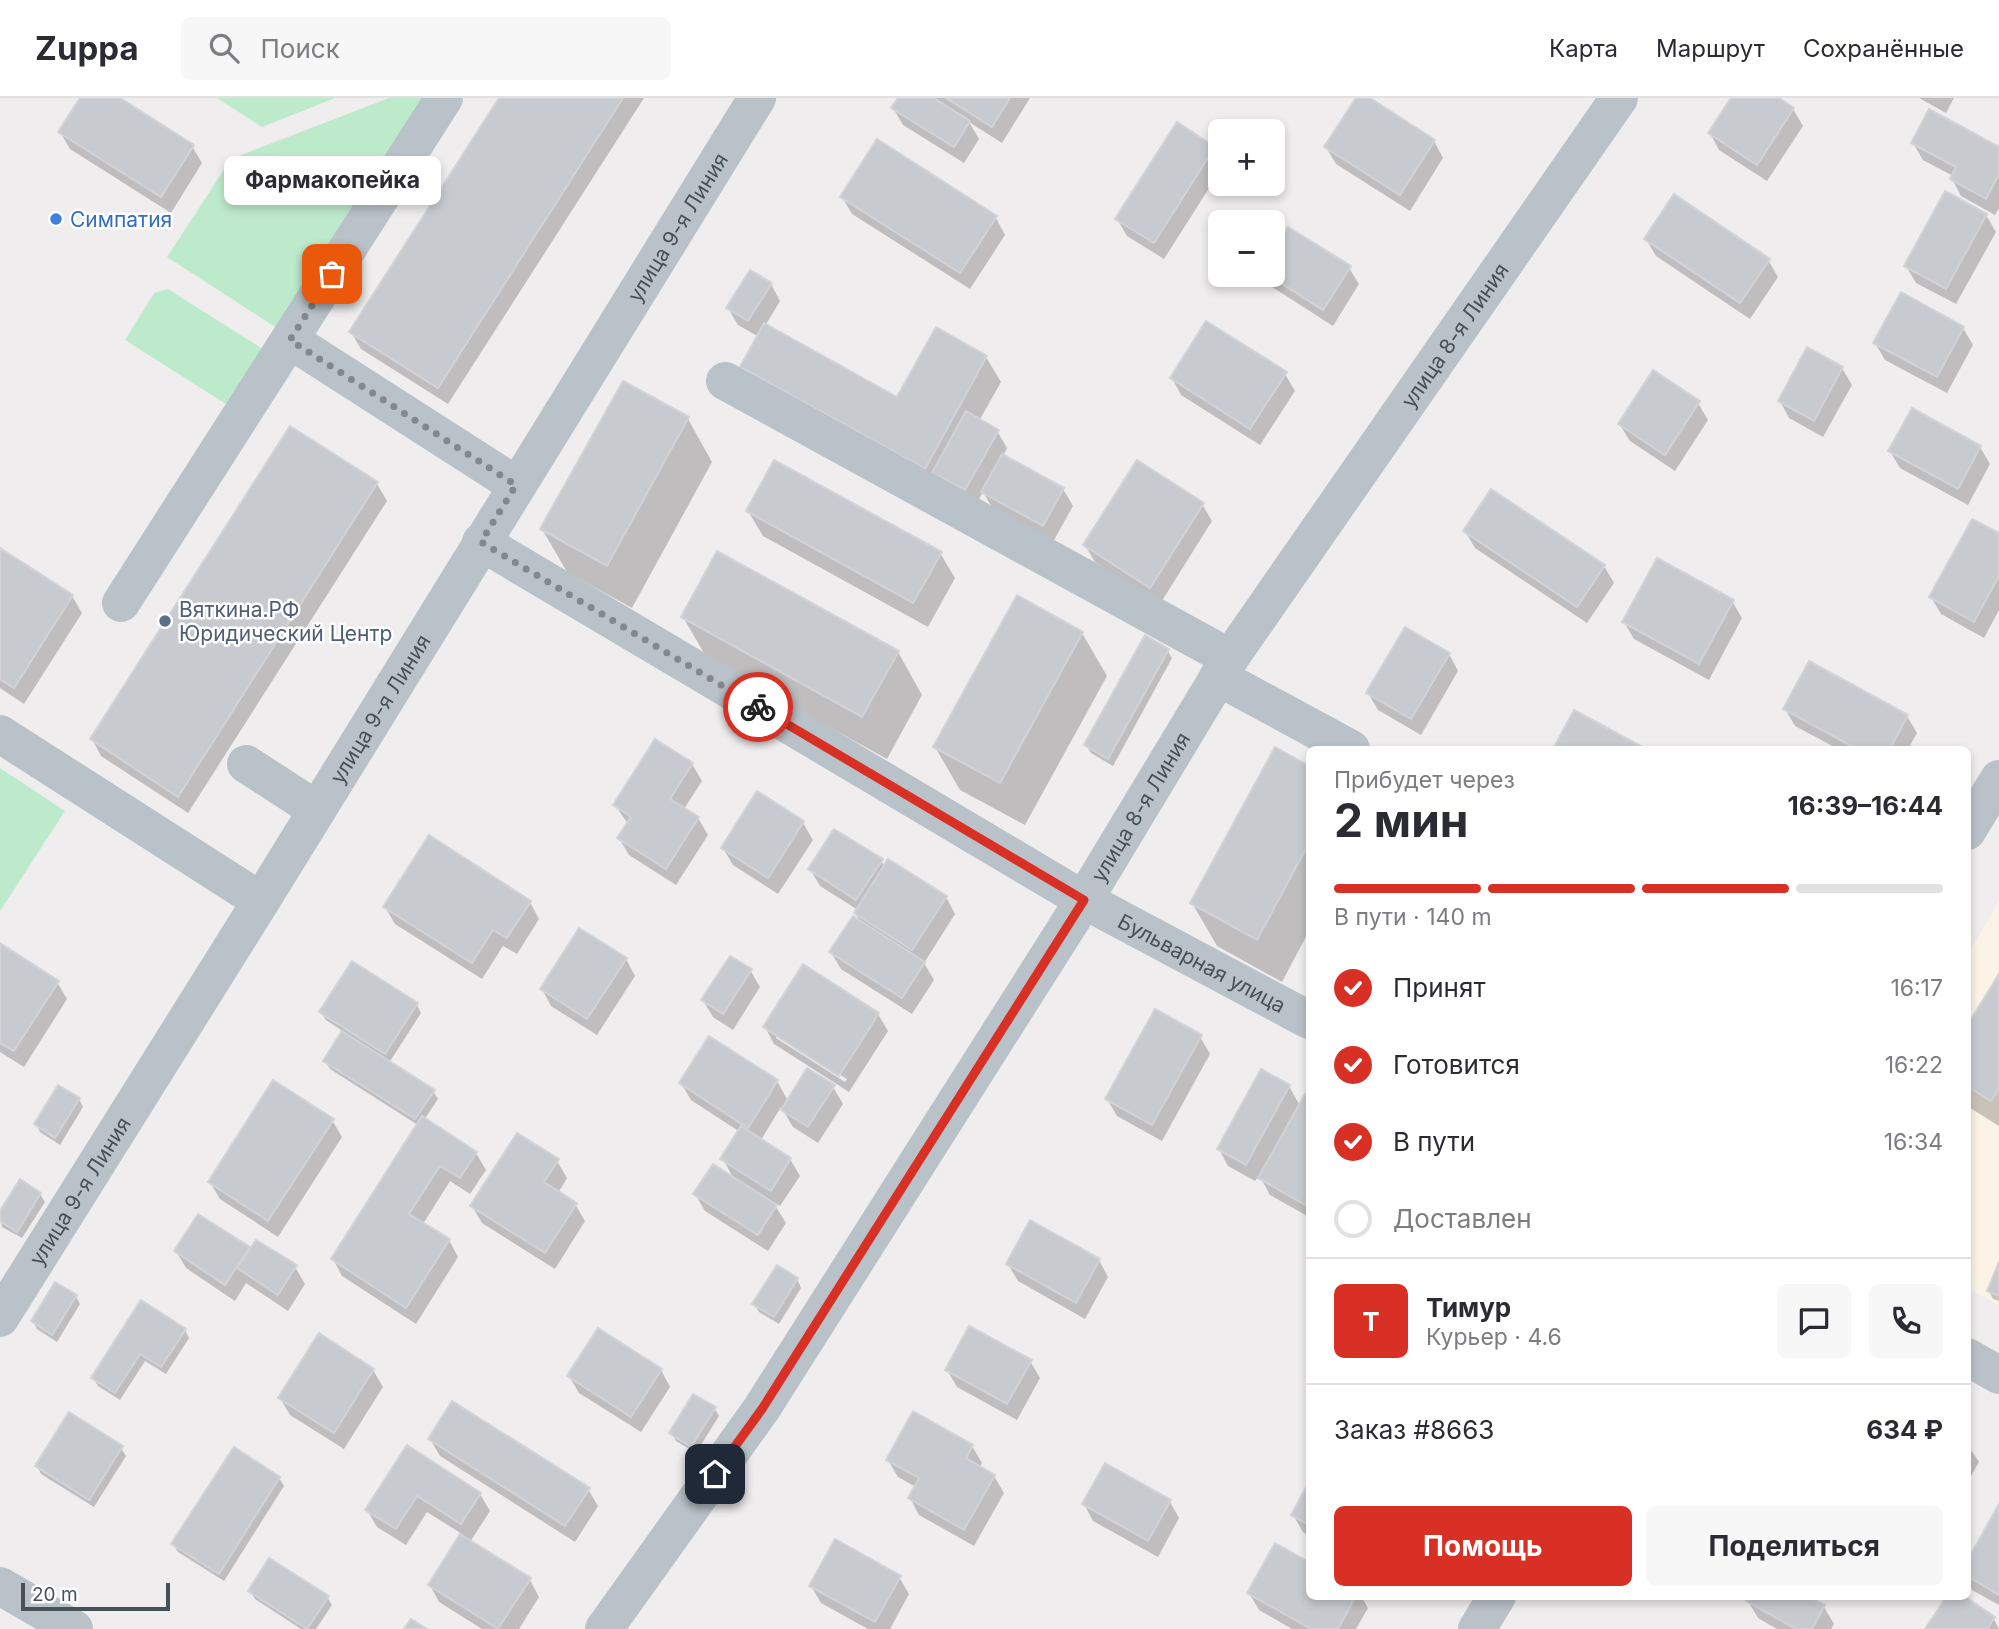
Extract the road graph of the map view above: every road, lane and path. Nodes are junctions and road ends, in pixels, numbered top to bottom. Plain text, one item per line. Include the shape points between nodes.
1 (444, 98) edge
2 (757, 98) edge
3 (1619, 98) edge
4 (290, 340) junction
5 (725, 382) dead end
6 (516, 485) junction
7 (481, 542) junction
8 (121, 603) dead end
9 (1224, 667) junction
10 (0, 734) edge
11 (1345, 746) edge
12 (246, 764) dead end
13 (1999, 779) edge
14 (317, 810) junction
15 (1971, 824) edge
16 (1084, 900) junction
17 (261, 901) junction
18 (1306, 1018) edge
19 (0, 1318) edge
20 (1971, 1359) edge
21 (1999, 1375) edge
22 (0, 1586) edge
23 (1495, 1600) edge
24 (74, 1629) edge
25 (604, 1629) edge
26 (1477, 1629) edge

1 - 4 street
2 - 6 street, улица 9-я Линия
3 - 9 street, улица 8-я Линия
4 - 6 street
4 - 8 street
5 - 9 street
6 - 7 street, улица 9-я Линия
7 - 14 street, улица 9-я Линия
7 - 16 street, Бульварная улица
9 - 11 street
9 - 16 street, улица 8-я Линия
10 - 17 street
12 - 14 street
13 - 15 street
14 - 17 street, улица 9-я Линия
16 - 18 street, Бульварная улица
16 - 25 street, улица 8-я Линия via 762,1409
17 - 19 street, улица 9-я Линия
20 - 21 street
22 - 24 street
23 - 26 street

